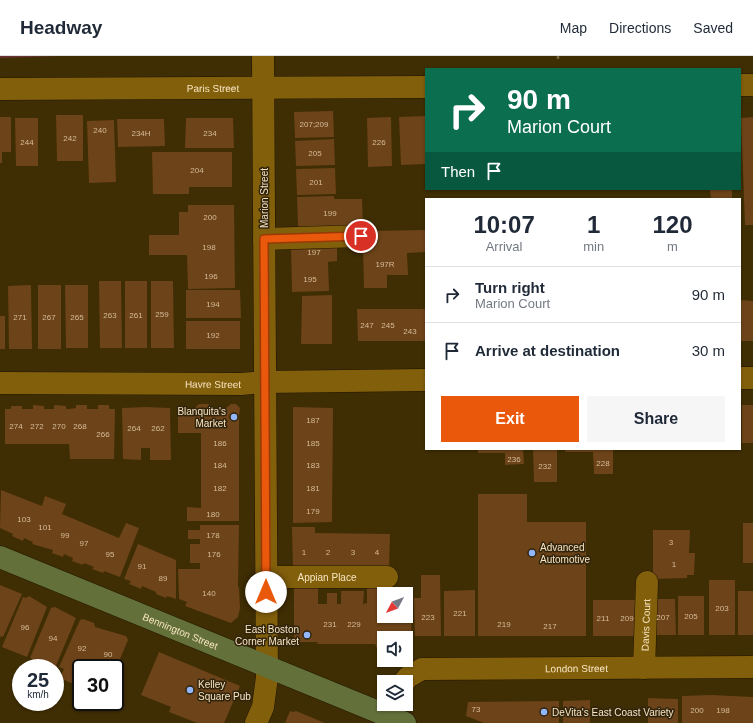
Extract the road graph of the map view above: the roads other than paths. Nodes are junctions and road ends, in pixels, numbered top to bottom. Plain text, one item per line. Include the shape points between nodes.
1 (263, 56) edge
2 (741, 85) edge
3 (753, 85) edge
4 (263, 87) junction
5 (425, 87) edge
6 (0, 89) edge
7 (361, 236) dead end
8 (264, 239) junction
9 (741, 378) edge
10 (753, 378) edge
11 (425, 380) edge
12 (264, 382) junction
13 (0, 383) edge
14 (0, 557) edge
15 (267, 577) junction
16 (387, 577) dead end
17 (647, 582) dead end
18 (266, 666) junction
19 (753, 667) edge
20 (644, 668) junction
21 (412, 675) edge
22 (377, 705) edge
23 (391, 711) edge
24 (256, 723) edge
25 (406, 723) edge

1 - 4 street, Marion Street
2 - 3 street
4 - 5 street, Paris Street
4 - 6 street, Paris Street
4 - 8 street, Marion Street
7 - 8 street
8 - 12 street, Marion Street
9 - 10 street
11 - 12 street, Havre Street
12 - 13 street, Havre Street
12 - 15 street, Marion Street
14 - 18 main road, Bennington Street
15 - 16 street, Appian Place
15 - 18 street, Marion Street
17 - 20 street, Davis Court
18 - 22 main road, Bennington Street
18 - 24 street, Marion Street via 265,697
19 - 20 street, London Street
20 - 21 street, London Street via 422,669
23 - 25 main road, Bennington Street

